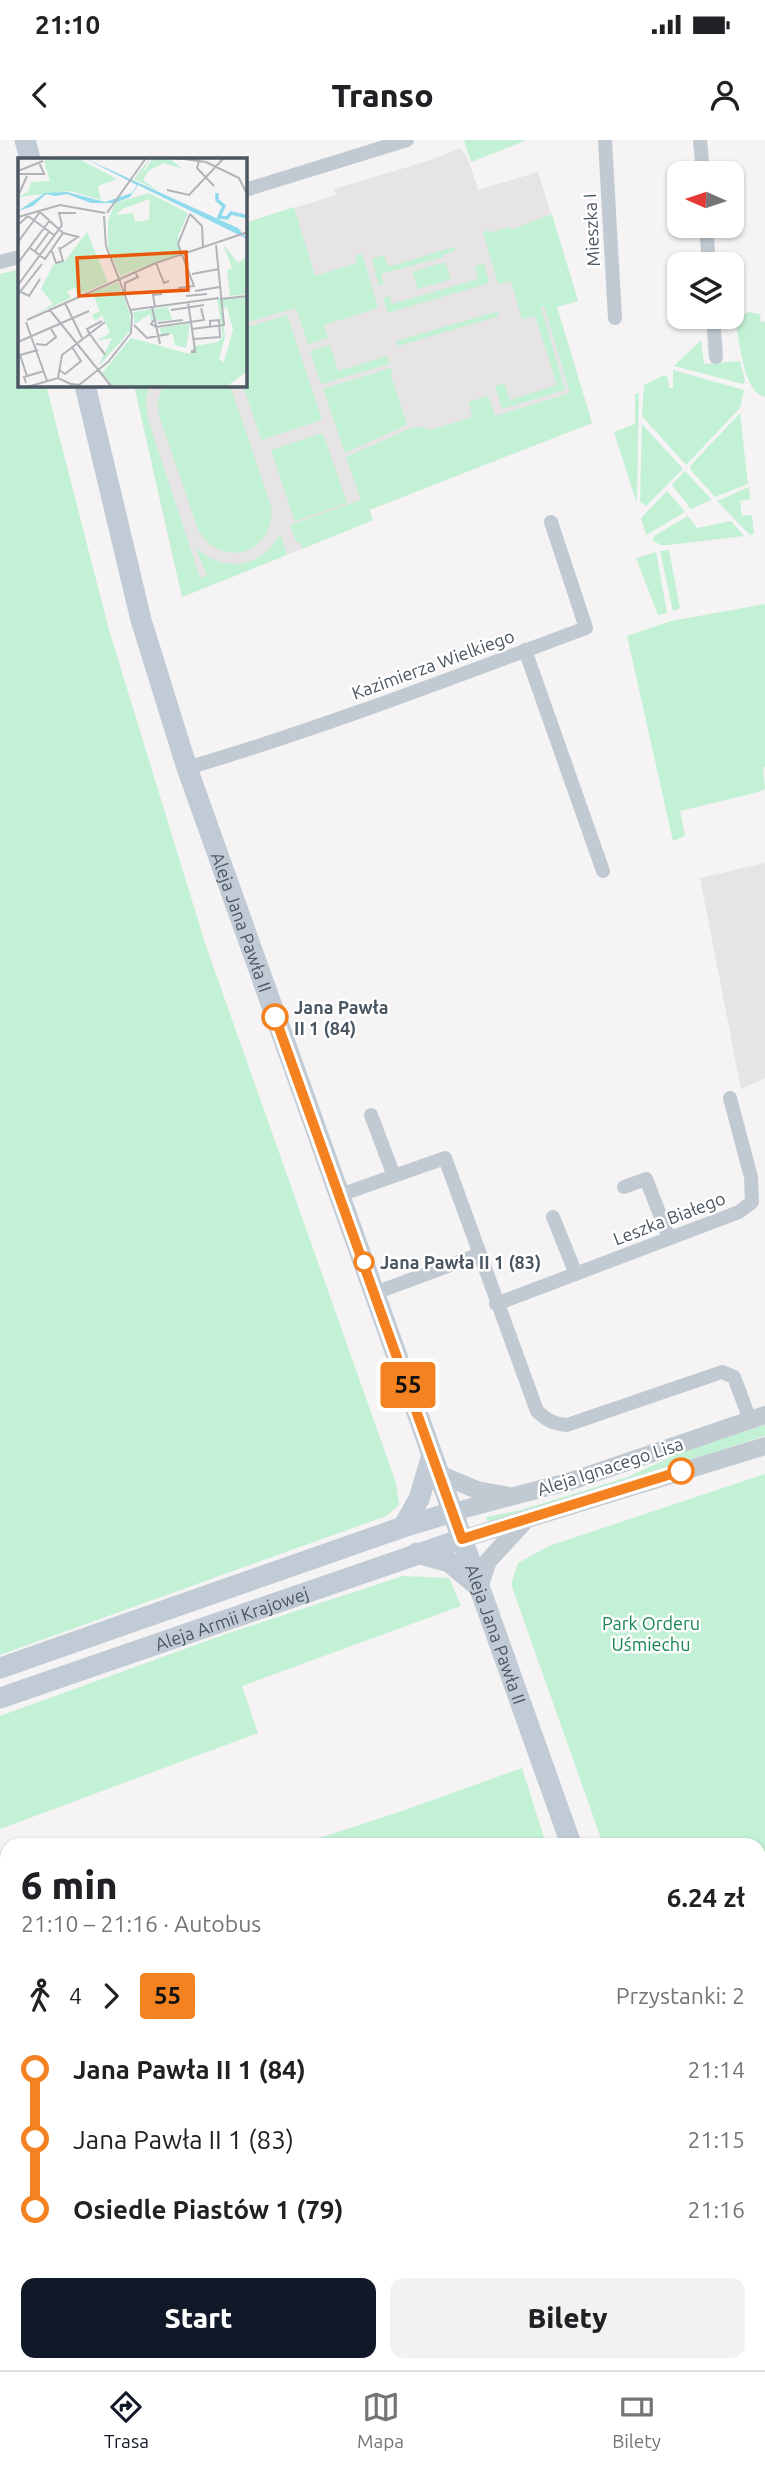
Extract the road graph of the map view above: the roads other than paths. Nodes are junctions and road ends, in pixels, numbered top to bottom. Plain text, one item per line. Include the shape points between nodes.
1 (25, 140) edge
2 (407, 140) edge
3 (605, 140) edge
4 (700, 140) edge
5 (30, 158) edge
6 (701, 161) edge
7 (247, 189) edge
8 (18, 257) edge
9 (0, 262) edge
10 (615, 318) dead end
11 (714, 329) edge
12 (716, 357) dead end
13 (85, 387) edge
14 (551, 522) dead end
15 (525, 650) junction
16 (187, 768) junction
17 (603, 871) dead end
18 (730, 1098) dead end
19 (371, 1115) dead end
20 (394, 1176) junction
21 (624, 1187) dead end
22 (340, 1195) junction
23 (553, 1217) dead end
24 (668, 1238) junction
25 (480, 1254) junction
26 (576, 1274) junction
27 (375, 1293) junction
28 (496, 1304) junction
29 (757, 1418) edge
30 (765, 1446) edge
31 (436, 1464) junction
32 (513, 1497) junction
33 (453, 1512) junction
34 (526, 1520) junction
35 (404, 1527) junction
36 (462, 1539) junction
37 (417, 1553) junction
38 (479, 1587) junction
39 (0, 1668) edge
40 (0, 1698) edge
41 (569, 1838) edge

1 - 5 main road
2 - 7 street
3 - 10 street, Mieszka I
4 - 6 street
8 - 9 street
11 - 12 street
13 - 16 main road, Aleja Jana Pawła II via 141,620
14 - 15 street, Kazimierza Wielkiego via 586,628
15 - 16 street, Kazimierza Wielkiego via 331,722
15 - 17 street
16 - 22 main road, Aleja Jana Pawła II
18 - 24 street, Leszka Białego via 751,1177 752,1202 739,1212
19 - 20 street
20 - 22 street
20 - 25 street via 445,1157
21 - 24 street via 646,1179
22 - 27 main road, Aleja Jana Pawła II
23 - 26 street
24 - 26 street, Leszka Białego
25 - 27 street
25 - 28 street
26 - 28 street, Leszka Białego
27 - 31 main road, Aleja Jana Pawła II
28 - 29 street via 537,1411 556,1424 567,1425 722,1371 734,1377
29 - 32 street, Aleja Ignacego Lisa
30 - 34 street, Aleja Ignacego Lisa
31 - 32 street via 477,1490
31 - 33 main road, Aleja Jana Pawła II
31 - 35 main road
32 - 33 street, Aleja Ignacego Lisa
33 - 35 main road, Aleja Armii Krajowej
33 - 36 main road, Aleja Jana Pawła II
34 - 36 street, Aleja Ignacego Lisa
34 - 38 street via 488,1562
35 - 39 main road, Aleja Armii Krajowej
36 - 37 main road, Aleja Armii Krajowej
36 - 38 main road, Aleja Jana Pawła II
37 - 38 main road via 449,1562
37 - 40 main road, Aleja Armii Krajowej
38 - 41 main road, Aleja Jana Pawła II

